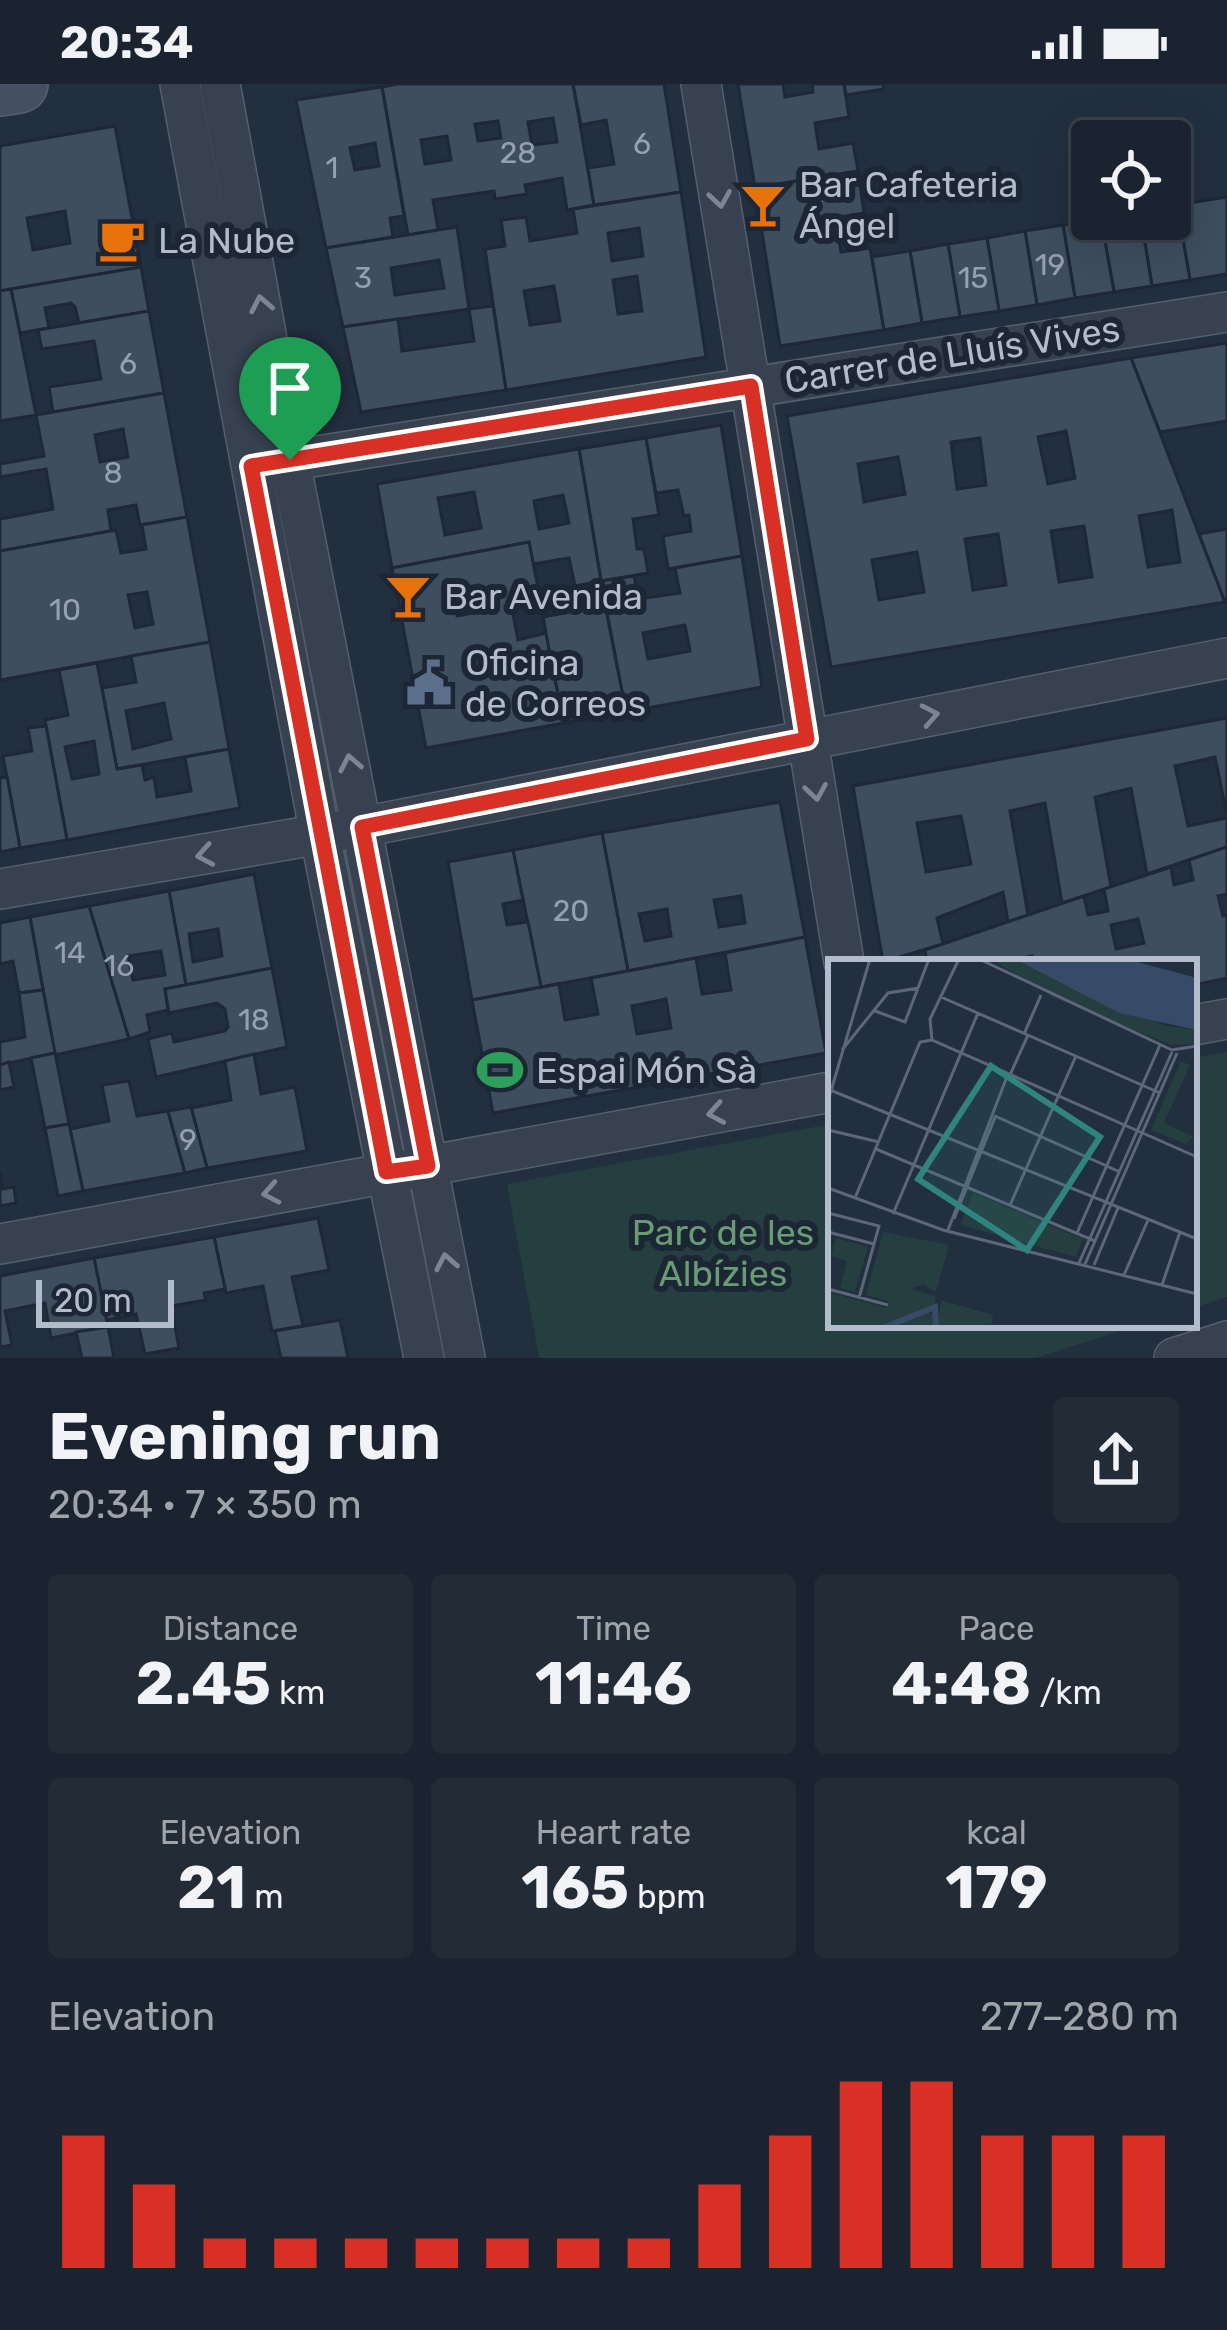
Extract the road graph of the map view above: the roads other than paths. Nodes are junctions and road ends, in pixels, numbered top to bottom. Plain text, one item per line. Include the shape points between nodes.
1 (19, 84) edge
2 (180, 84) edge
3 (220, 84) edge
4 (700, 84) edge
5 (0, 87) edge
6 (1227, 312) edge
7 (751, 386) junction
8 (271, 464) junction
9 (1227, 658) edge
10 (807, 739) junction
11 (362, 827) junction
12 (320, 835) junction
13 (0, 889) edge
14 (844, 959) edge
15 (1227, 1019) edge
16 (1197, 1024) edge
17 (828, 1093) edge
18 (428, 1166) junction
19 (386, 1172) junction
20 (0, 1244) edge
21 (1227, 1341) edge
22 (424, 1358) edge
23 (465, 1358) edge
24 (1174, 1358) edge

1 - 5 street
2 - 8 street
8 -> 3 street
4 -> 7 street
6 - 7 street, Carrer de Lluís Vives
7 - 8 street, Carrer de Lluís Vives
7 - 10 street
11 -> 8 street
8 - 12 street
10 -> 9 street
10 - 11 street
10 -> 14 street
11 - 12 street
11 - 18 street
12 -> 13 street
12 - 19 street
15 - 16 street
17 -> 18 street
18 - 19 street
23 -> 18 street
19 -> 20 street
19 - 22 street
21 - 24 street

